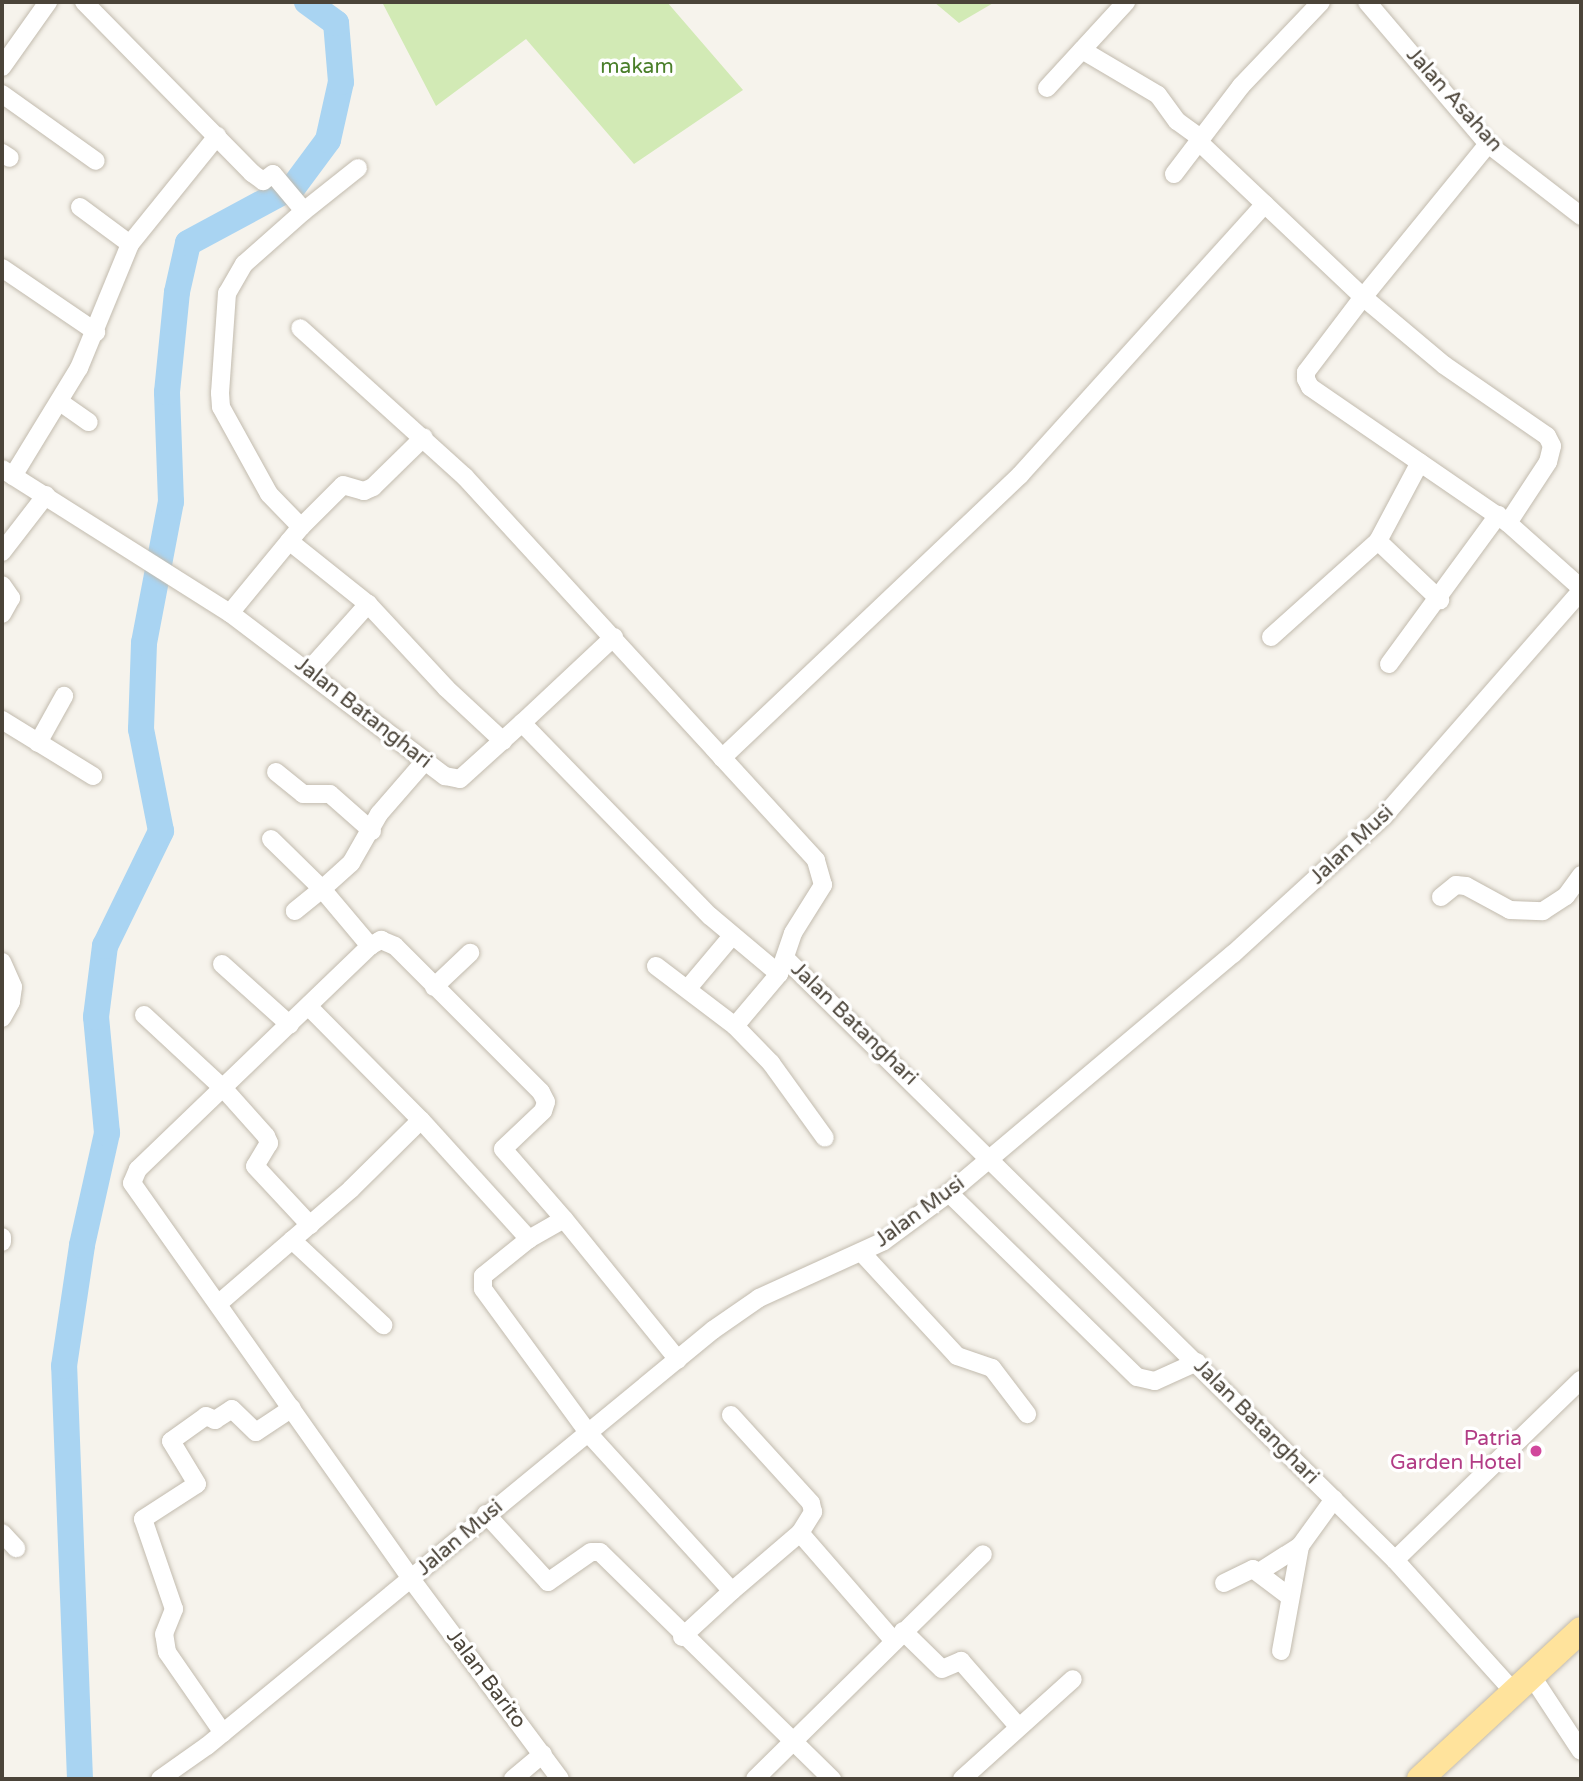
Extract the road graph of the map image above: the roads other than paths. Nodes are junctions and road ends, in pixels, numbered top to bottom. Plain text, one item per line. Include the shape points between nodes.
1 (48, 2) edge
2 (84, 2) edge
3 (1126, 2) edge
4 (1321, 2) edge
5 (1367, 2) edge
6 (1082, 50) junction
7 (2, 67) edge
8 (1047, 88) dead end
9 (2, 94) edge
10 (217, 136) junction
11 (1199, 140) junction
12 (1488, 144) junction
13 (96, 160) dead end
14 (358, 168) dead end
15 (1174, 174) dead end
16 (1265, 204) junction
17 (80, 207) dead end
18 (302, 207) junction
19 (1581, 216) edge
20 (130, 244) junction
21 (2, 268) edge
22 (1363, 298) junction
23 (300, 328) dead end
24 (96, 332) junction
25 (60, 402) junction
26 (89, 422) dead end
27 (424, 437) junction
28 (1420, 462) junction
29 (6, 476) edge
30 (46, 495) junction
31 (1503, 519) junction
32 (295, 534) junction
33 (1378, 541) junction
34 (2, 552) edge
35 (2, 585) edge
36 (1581, 590) edge
37 (1440, 600) junction
38 (368, 604) junction
39 (230, 613) junction
40 (2, 614) edge
41 (614, 637) junction
42 (1271, 637) dead end
43 (1389, 664) dead end
44 (309, 670) junction
45 (64, 696) dead end
46 (2, 720) edge
47 (522, 723) junction
48 (503, 741) junction
49 (38, 743) junction
50 (722, 758) junction
51 (425, 761) junction
52 (276, 772) dead end
53 (93, 776) dead end
54 (372, 831) junction
55 (271, 839) dead end
56 (1581, 875) edge
57 (323, 889) junction
58 (1441, 897) dead end
59 (295, 911) dead end
60 (732, 936) junction
61 (370, 946) junction
62 (470, 953) dead end
63 (2, 962) edge
64 (222, 964) dead end
65 (656, 966) dead end
66 (783, 966) junction
67 (434, 987) junction
68 (689, 987) junction
69 (309, 1007) junction
70 (144, 1015) dead end
71 (2, 1018) edge
72 (290, 1025) junction
73 (735, 1026) junction
74 (224, 1089) junction
75 (421, 1120) junction
76 (825, 1138) dead end
77 (991, 1157) junction
78 (949, 1193) junction
79 (564, 1219) junction
80 (310, 1225) junction
81 (529, 1239) junction
82 (292, 1240) junction
83 (862, 1253) junction
84 (218, 1304) junction
85 (383, 1325) dead end
86 (678, 1360) junction
87 (1197, 1362) junction
88 (1581, 1380) edge
89 (292, 1408) junction
90 (1027, 1414) dead end
91 (731, 1415) dead end
92 (589, 1434) junction
93 (1334, 1499) junction
94 (486, 1514) junction
95 (2, 1533) edge
96 (800, 1533) junction
97 (1300, 1546) junction
98 (16, 1548) dead end
99 (983, 1553) dead end
100 (1395, 1560) junction
101 (1259, 1572) junction
102 (411, 1579) junction
103 (1224, 1583) dead end
104 (732, 1591) junction
105 (1290, 1597) junction
106 (1581, 1630) edge
107 (898, 1636) junction
108 (682, 1637) junction
109 (1281, 1651) dead end
110 (1073, 1679) dead end
111 (1524, 1685) junction
112 (1018, 1726) junction
113 (223, 1733) junction
114 (795, 1739) junction
115 (1581, 1751) edge
116 (543, 1754) junction
117 (160, 1779) edge
118 (513, 1779) edge
119 (560, 1779) edge
120 (755, 1779) edge
121 (832, 1779) edge
122 (962, 1779) edge
123 (1420, 1779) edge

1 - 7 street
2 - 10 street
3 - 6 street
4 - 11 street via 1241,86
5 - 12 street, Jalan Asahan
6 - 8 street
6 - 11 street via 1158,95
9 - 13 street
10 - 18 street via 262,181 273,174
10 - 20 street
11 - 15 street
11 - 16 street
12 - 19 street, Jalan Asahan
12 - 22 street
14 - 18 street
16 - 22 street
16 - 50 street via 1020,475
17 - 20 street
18 - 32 street via 256,251 228,293 220,393 221,407
20 - 24 street
21 - 24 street
22 - 28 street via 1306,372 1306,379 1310,387
22 - 31 street via 1444,365 1547,436 1552,446 1548,462
23 - 27 street
24 - 25 street
25 - 26 street
25 - 29 street
27 - 32 street via 373,487 364,491 342,485
27 - 41 street
28 - 31 street
28 - 33 street
29 - 30 street, Jalan Batanghari
30 - 34 street
30 - 39 street, Jalan Batanghari
31 - 36 street
31 - 37 street
32 - 38 street
32 - 39 street
33 - 37 street
33 - 42 street
35 - 40 street via 11,594
36 - 77 street, Jalan Musi via 1384,816 1233,954
37 - 43 street
38 - 44 street
38 - 48 street
39 - 44 street, Jalan Batanghari
41 - 47 street
41 - 50 street
44 - 51 street, Jalan Batanghari
45 - 49 street
46 - 49 street
47 - 48 street, Jalan Batanghari
47 - 60 street, Jalan Batanghari
48 - 51 street, Jalan Batanghari via 460,779 445,776
49 - 53 street
50 - 66 street via 823,873 823,885 793,933
51 - 54 street via 379,814
52 - 54 street via 303,794 330,794
54 - 57 street via 351,863
55 - 57 street
56 - 58 street via 1552,909 1510,910 1466,886 1456,886
57 - 59 street
57 - 61 street
60 - 66 street, Jalan Batanghari
60 - 68 street
61 - 67 street via 387,941
61 - 69 street
62 - 67 street
63 - 71 street via 13,987 12,1002
64 - 72 street
65 - 68 street
66 - 73 street
66 - 77 street, Jalan Batanghari
67 - 79 street via 547,1102 503,1149
68 - 73 street
69 - 72 street
69 - 75 street
70 - 74 street
72 - 74 street
73 - 76 street via 771,1063
74 - 80 street via 267,1136 269,1143 255,1166
74 - 84 street, Jalan Barito via 132,1178 149,1211
75 - 80 street
75 - 81 street
77 - 78 street, Jalan Musi
77 - 87 street, Jalan Batanghari
78 - 83 street, Jalan Musi
78 - 87 street via 1137,1377 1154,1381
79 - 81 street
79 - 86 street
80 - 82 street
81 - 92 street via 480,1282
82 - 84 street
82 - 85 street
83 - 86 street, Jalan Musi via 759,1298
83 - 90 street via 957,1356 992,1368
84 - 89 street, Jalan Barito
86 - 92 street, Jalan Musi
87 - 93 street, Jalan Batanghari
88 - 100 street
89 - 102 street, Jalan Barito
89 - 113 street via 256,1432 232,1409 215,1420 206,1416 171,1441 197,1484 143,1519 174,1609 164,1634 167,1651
91 - 96 street via 811,1503 812,1520
92 - 94 street, Jalan Musi
92 - 104 street
93 - 97 street
93 - 100 street, Jalan Batanghari
94 - 102 street, Jalan Musi
94 - 108 street via 548,1582 591,1552 600,1552
95 - 98 street
96 - 104 street
96 - 107 street
97 - 101 street
97 - 105 street
99 - 107 street
100 - 111 street, Jalan Batanghari
101 - 103 street via 1242,1571
101 - 105 street
102 - 113 street, Jalan Musi
102 - 116 street, Jalan Barito
104 - 108 street
105 - 109 street
106 - 111 main road
107 - 112 street via 942,1668 961,1661
107 - 114 street
108 - 114 street
110 - 112 street
111 - 115 street, Jalan Batanghari
111 - 123 main road
112 - 122 street
113 - 117 street, Jalan Musi
114 - 120 street
114 - 121 street
116 - 118 street
116 - 119 street, Jalan Barito

